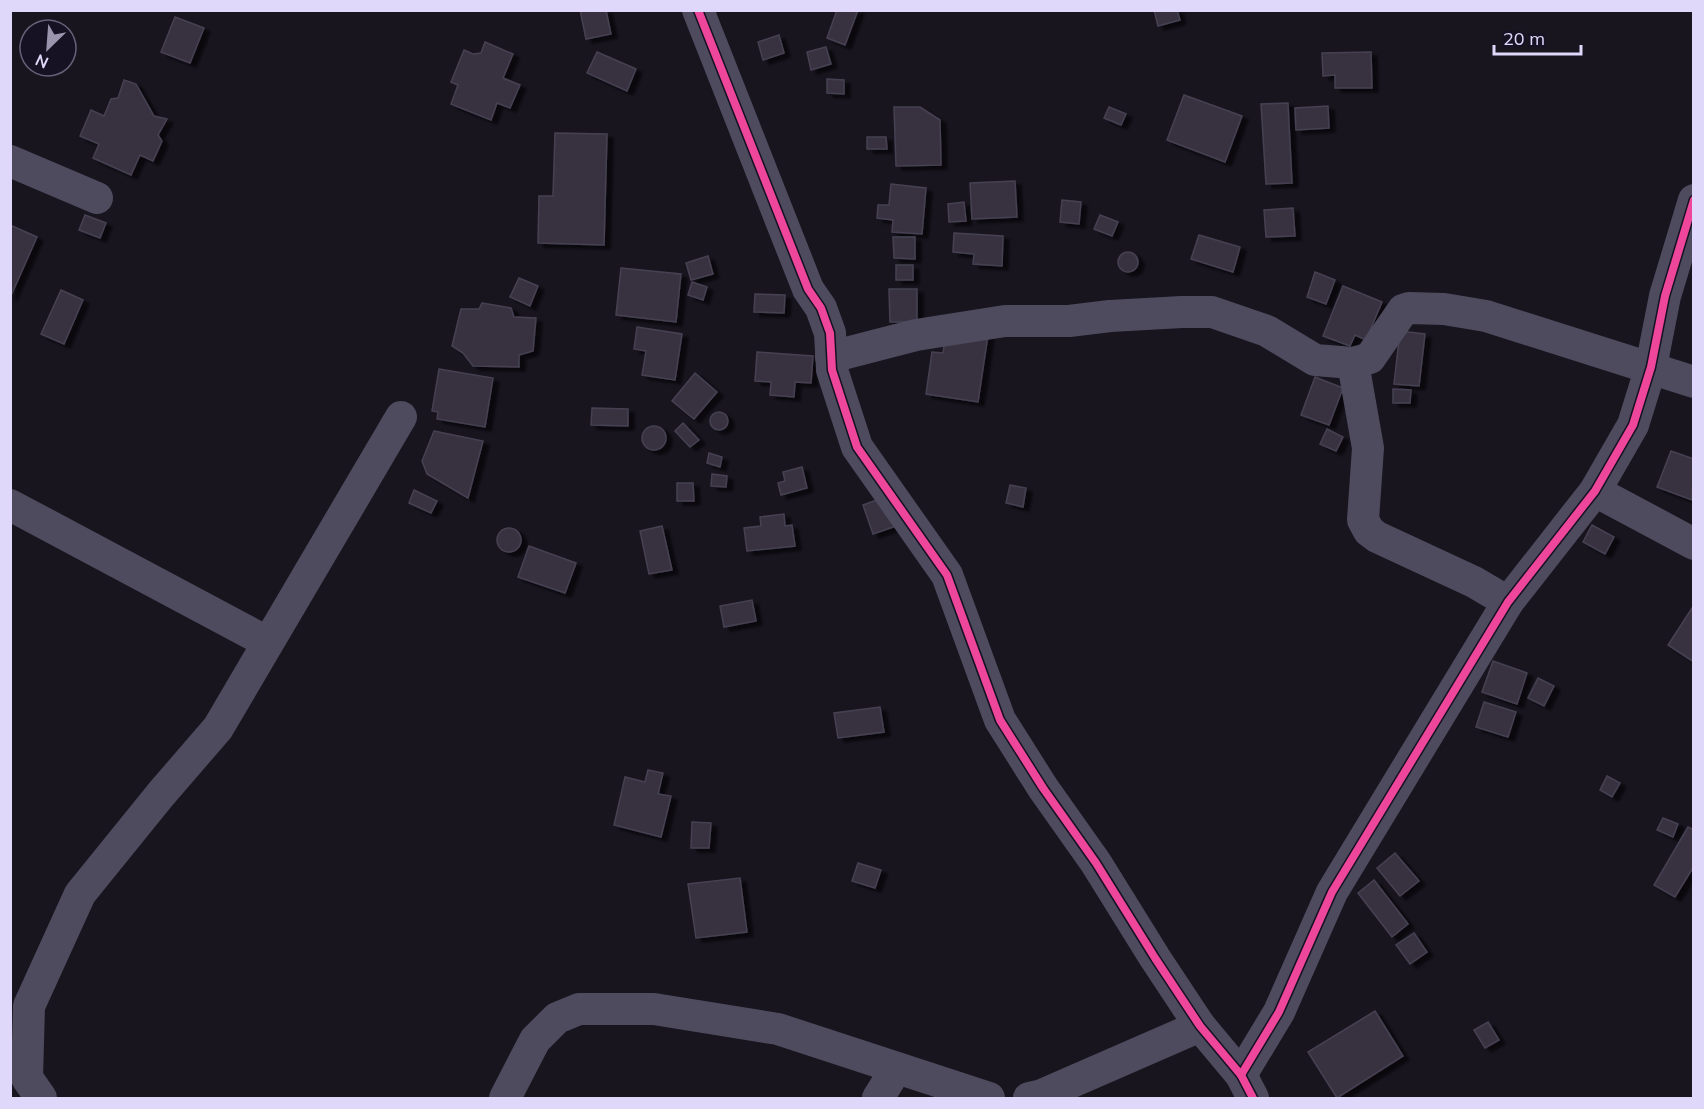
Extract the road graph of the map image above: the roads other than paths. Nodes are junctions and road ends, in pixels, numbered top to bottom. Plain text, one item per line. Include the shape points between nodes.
1 (698, 10) edge
2 (10, 161) edge
3 (97, 198) dead end
4 (1694, 200) edge
5 (831, 357) junction
6 (1353, 363) junction
7 (1651, 367) junction
8 (1694, 382) edge
9 (401, 417) dead end
10 (1595, 491) junction
11 (10, 505) edge
12 (1694, 544) edge
13 (1508, 602) junction
14 (267, 642) junction
15 (1200, 1026) junction
16 (896, 1069) junction
17 (1247, 1087) edge
18 (41, 1098) edge
19 (505, 1098) edge
20 (878, 1098) edge
21 (989, 1098) edge
22 (1029, 1098) edge

1 - 5 street via 808,290 830,333
2 - 3 street
4 - 7 street via 1665,296
5 - 6 street via 916,335 1005,321 1212,312 1268,332 1315,360
5 - 15 street via 857,447 947,575 1000,720
6 - 7 street via 1370,358 1398,315 1409,308 1486,316
6 - 13 street via 1368,447 1363,520 1369,531
7 - 8 street
7 - 10 street via 1633,425
9 - 14 street
10 - 12 street
10 - 13 street
11 - 14 street
13 - 17 street via 1332,892
14 - 18 street via 218,728 80,894 29,1006 27,1078
15 - 17 street
15 - 22 street
16 - 19 street via 778,1029 654,1009 579,1009 557,1018 535,1040
16 - 20 street
16 - 21 street

